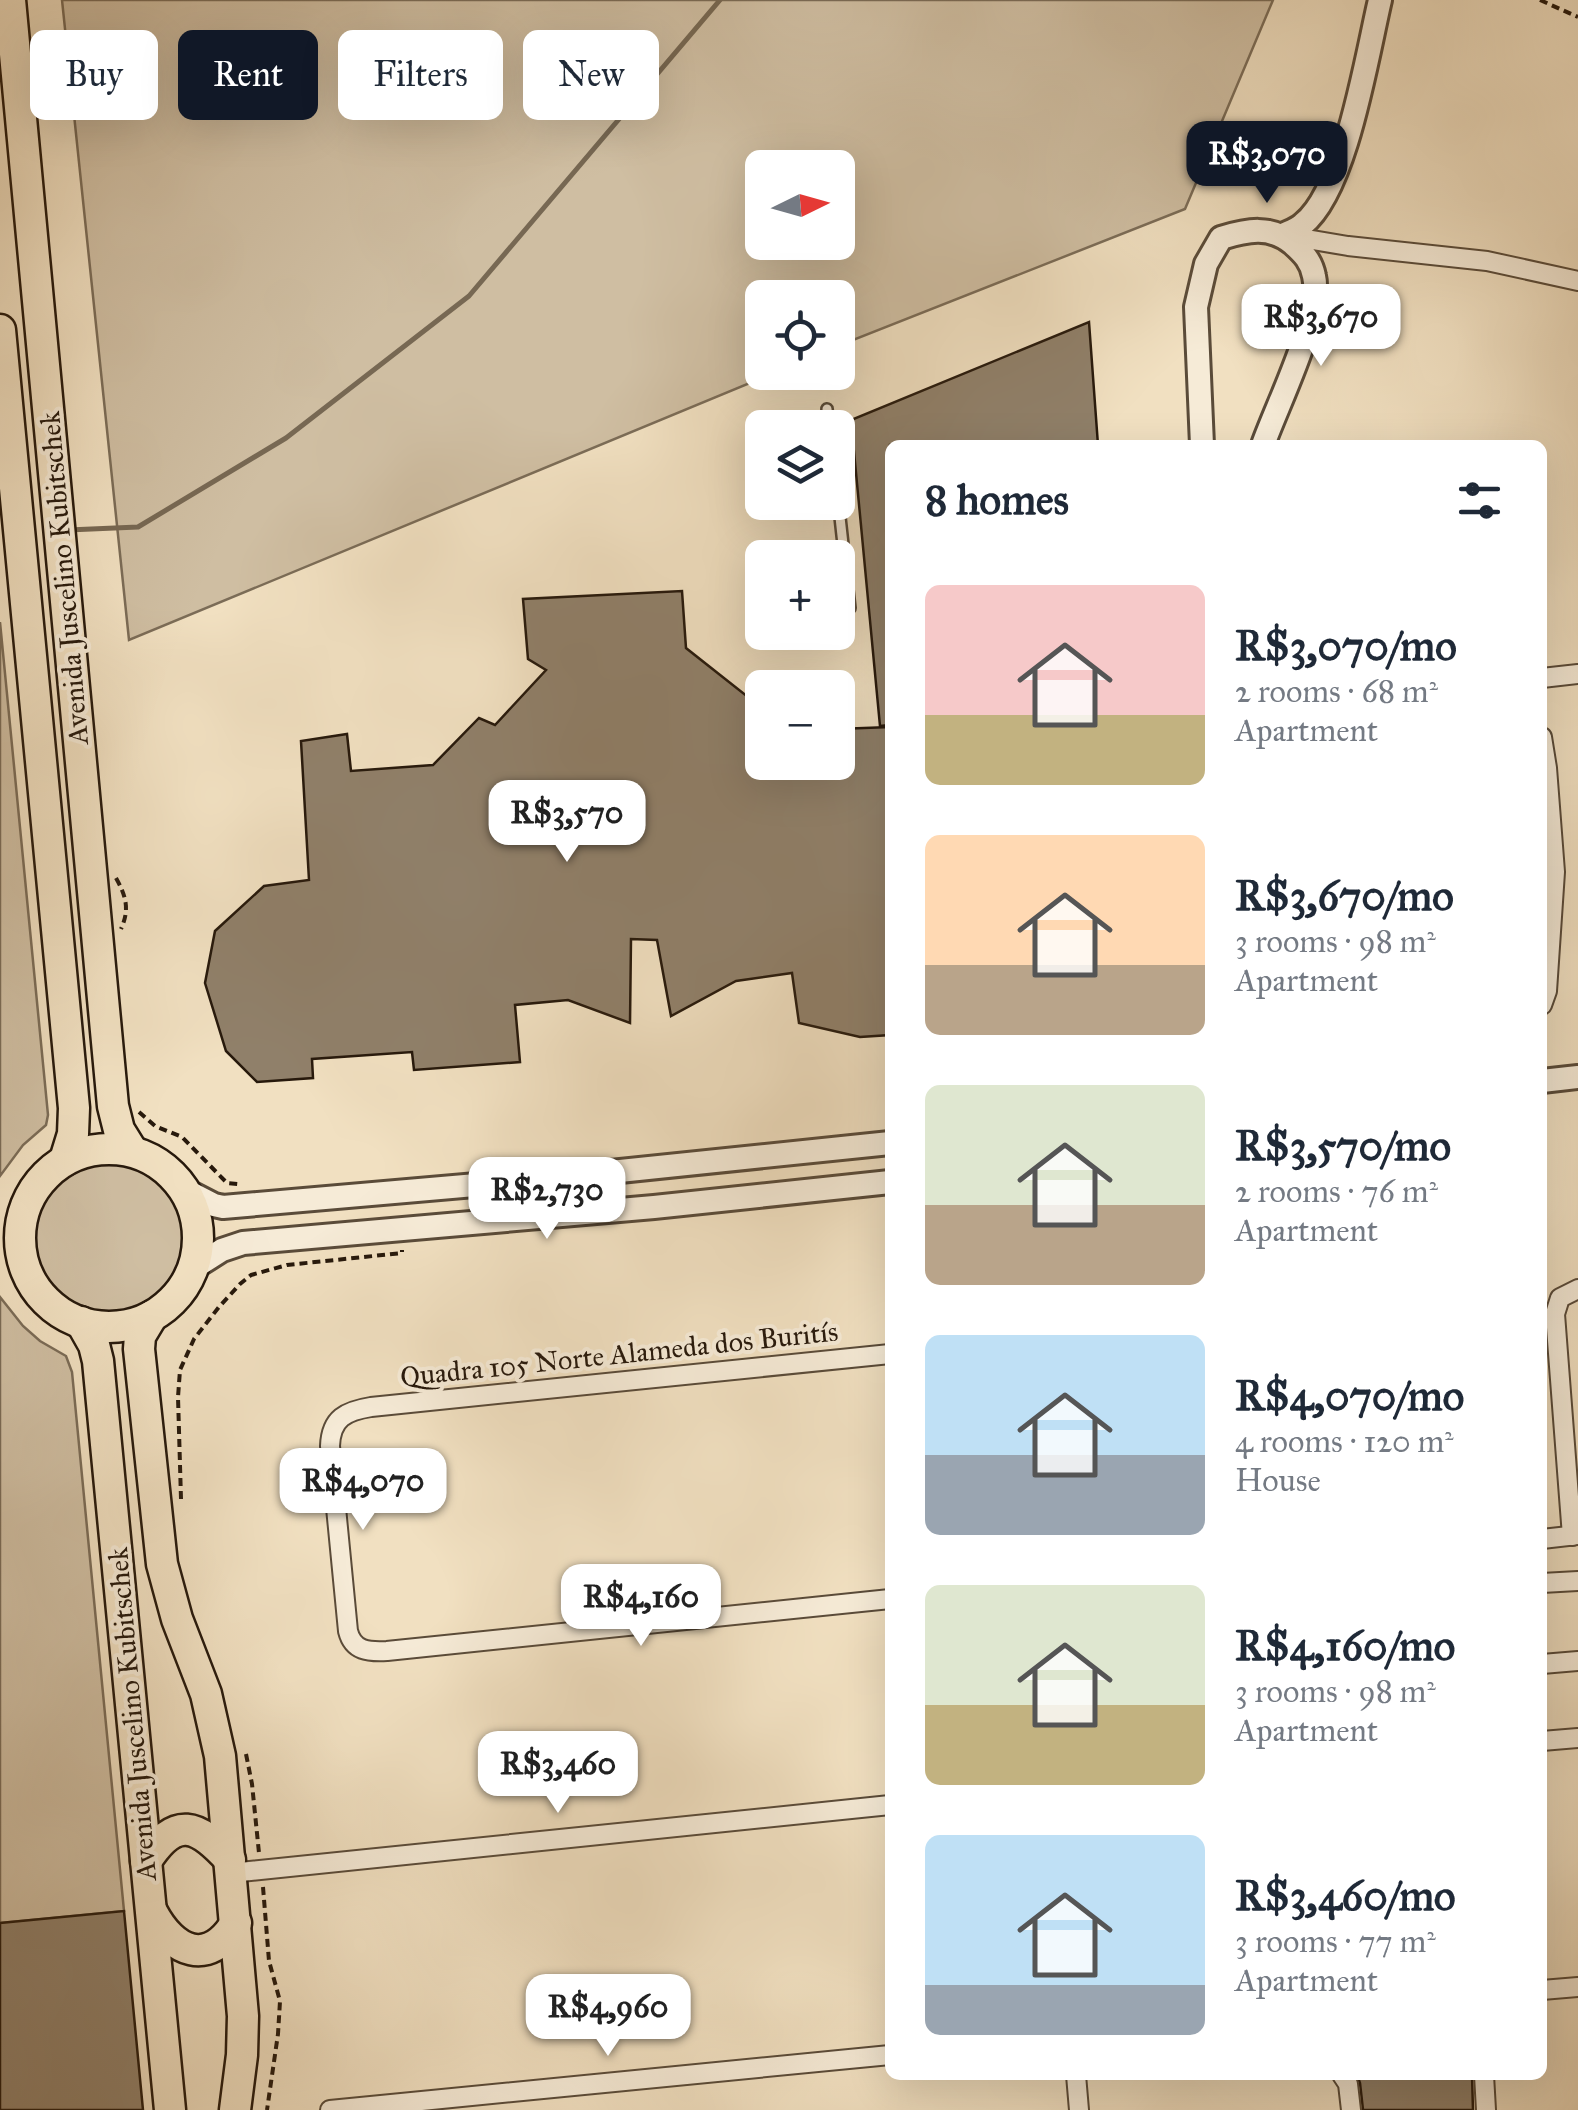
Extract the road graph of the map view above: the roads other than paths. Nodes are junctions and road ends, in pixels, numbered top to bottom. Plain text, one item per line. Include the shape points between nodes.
1 (10, 0) edge
2 (1380, 0) edge
3 (1283, 235) junction
4 (1578, 281) edge
5 (0, 330) edge
6 (1202, 440) edge
7 (1265, 440) edge
8 (1578, 674) edge
9 (1547, 677) edge
10 (1547, 768) edge
11 (1547, 992) edge
12 (1578, 1077) edge
13 (1547, 1080) edge
14 (885, 1144) edge
15 (132, 1151) junction
16 (65, 1160) junction
17 (885, 1183) edge
18 (184, 1188) junction
19 (192, 1270) junction
20 (1578, 1290) edge
21 (152, 1316) junction
22 (81, 1322) junction
23 (885, 1355) edge
24 (1575, 1536) edge
25 (1547, 1539) edge
26 (1578, 1581) edge
27 (1547, 1584) edge
28 (885, 1600) edge
29 (1578, 1661) edge
30 (1547, 1664) edge
31 (1578, 1738) edge
32 (1547, 1741) edge
33 (885, 1804) edge
34 (146, 1861) junction
35 (241, 1868) junction
36 (151, 1909) junction
37 (236, 1923) junction
38 (1578, 1987) edge
39 (1547, 1990) edge
40 (885, 2055) edge
41 (1077, 2080) edge
42 (1347, 2080) edge
43 (1484, 2080) edge
44 (397, 2107) edge
45 (170, 2110) edge
46 (234, 2110) edge
47 (330, 2110) edge
48 (1080, 2110) edge
49 (1352, 2110) edge
50 (1486, 2110) edge

1 - 15 main road, Avenida Juscelino Kubitschek via 113,1106
2 - 3 street via 1339,165 1314,212
3 - 4 street via 1487,261
3 - 6 street via 1249,230 1220,238 1206,264 1196,307
3 - 7 street via 1308,257 1316,279 1311,323
5 - 16 main road, Avenida Juscelino Kubitschek via 74,1108
8 - 9 street
10 - 11 street via 1555,872
12 - 13 street
14 - 18 street via 223,1207
15 - 16 main road via 100,1148
15 - 18 main road via 161,1165
16 - 22 main road via 31,1194 20,1241 38,1291
17 - 19 street via 242,1243
18 - 19 main road via 198,1229
19 - 21 main road via 184,1287
20 - 24 street via 1560,1298 1555,1314
21 - 22 main road via 119,1327
21 - 35 main road, Avenida Juscelino Kubitschek via 139,1343 162,1564 206,1694
22 - 34 main road, Avenida Juscelino Kubitschek via 98,1361
23 - 28 street, Quadra 105 Norte Alameda dos Buritís via 353,1410 338,1420 330,1446 348,1631 360,1648 386,1651
24 - 25 street
26 - 27 street
29 - 30 street
31 - 32 street
33 - 35 street
34 - 35 main road via 166,1836 188,1830 208,1837
34 - 36 main road, Avenida Juscelino Kubitschek
35 - 37 main road, Avenida Juscelino Kubitschek
36 - 37 main road via 168,1938 192,1949 216,1944
36 - 45 main road, Avenida Juscelino Kubitschek
37 - 46 main road, Avenida Juscelino Kubitschek via 244,2035
38 - 39 street
40 - 44 street
41 - 48 street
42 - 49 street
43 - 50 street
44 - 47 street

